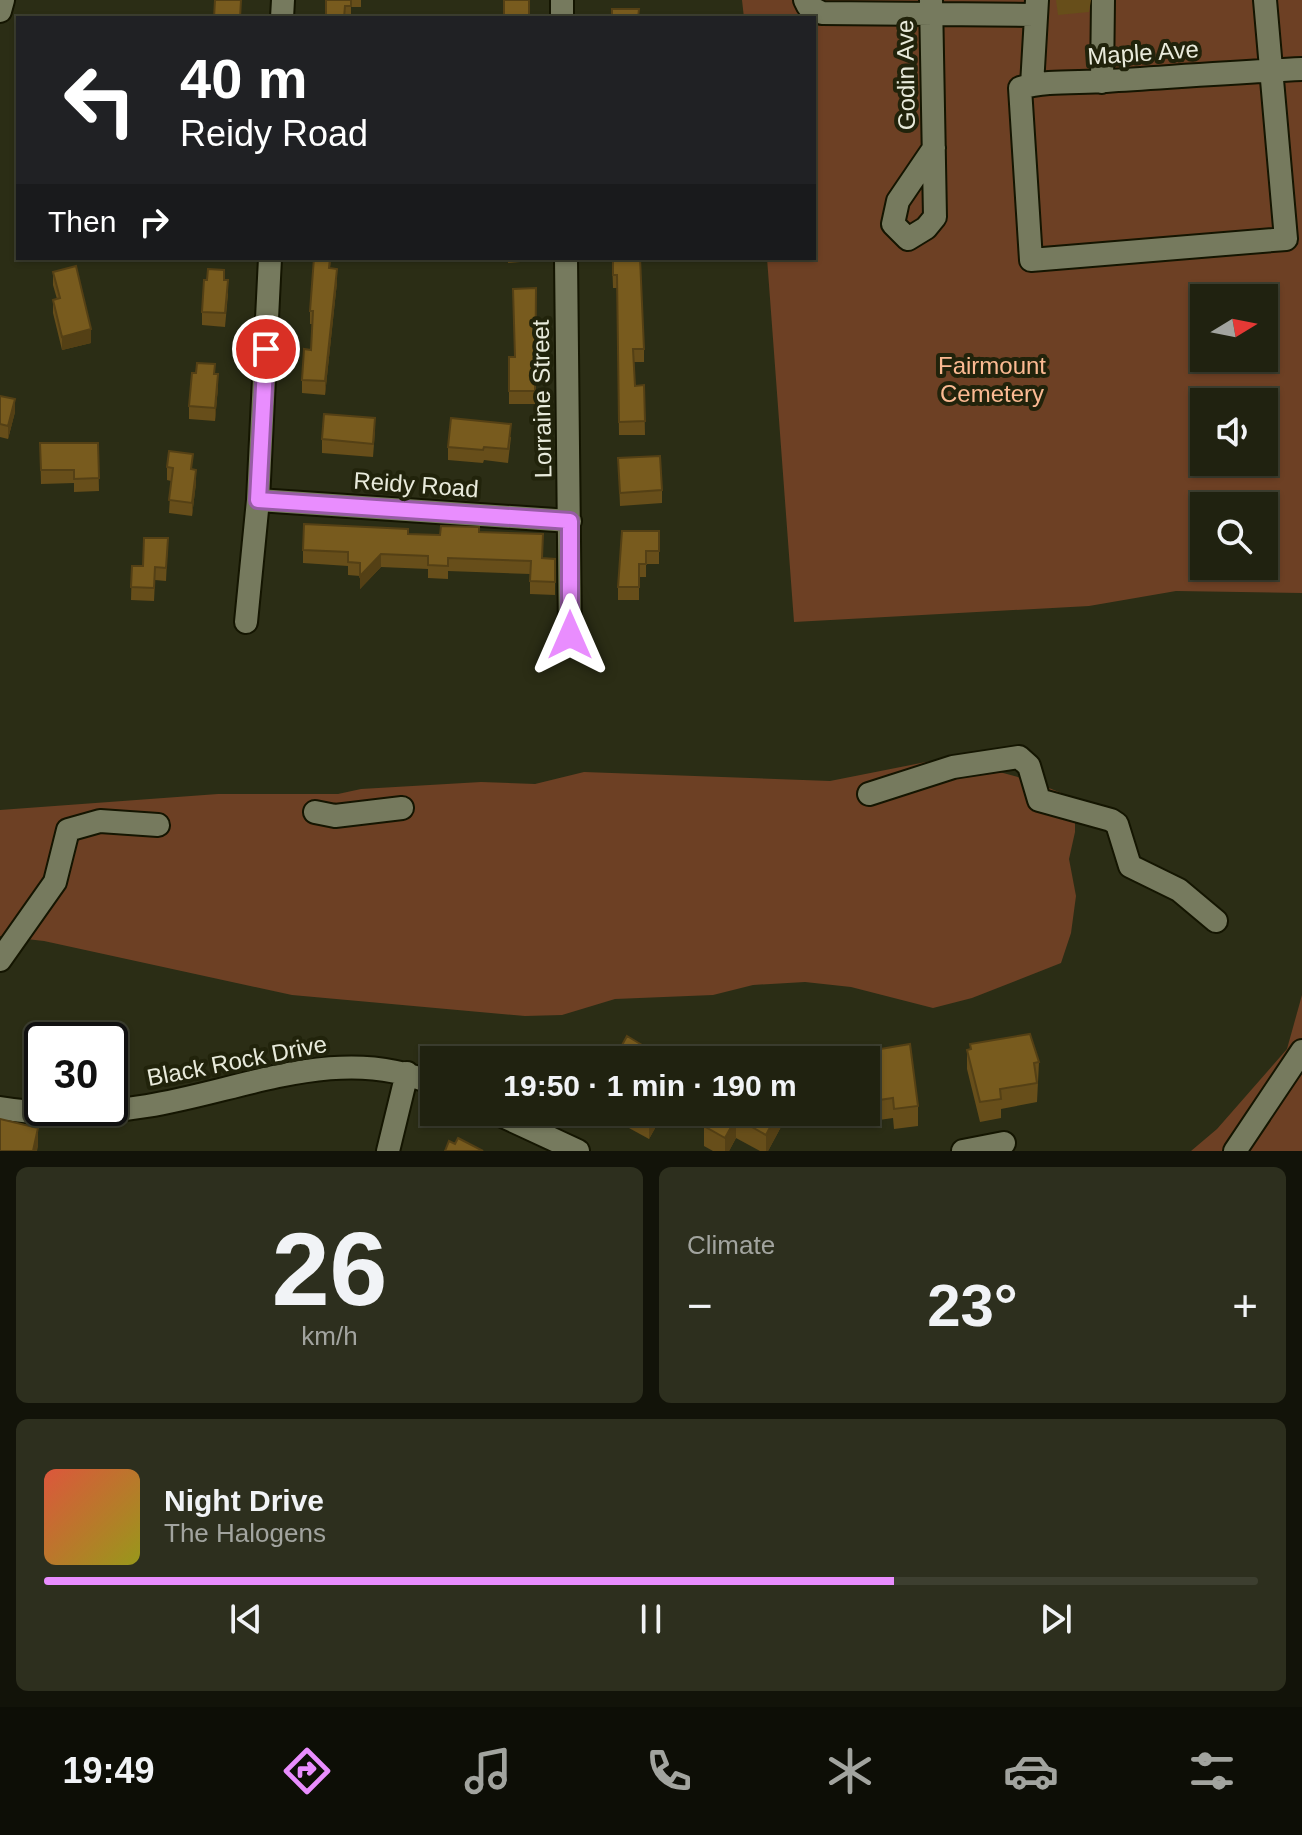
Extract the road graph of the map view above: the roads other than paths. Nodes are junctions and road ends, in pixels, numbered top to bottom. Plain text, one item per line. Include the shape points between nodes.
1 (3, 0) edge
2 (805, 0) edge
3 (1103, 0) edge
4 (1265, 0) edge
5 (931, 7) edge
6 (1036, 8) edge
7 (0, 11) edge
8 (1302, 69) edge
9 (1270, 71) junction
10 (1102, 82) junction
11 (1026, 86) junction
12 (934, 148) dead end
13 (270, 260) edge
14 (566, 260) edge
15 (258, 500) junction
16 (570, 521) junction
17 (246, 622) dead end
18 (570, 635) dead end
19 (869, 794) dead end
20 (402, 808) dead end
21 (315, 812) dead end
22 (158, 825) dead end
23 (1216, 921) dead end
24 (0, 960) edge
25 (1302, 1051) edge
26 (407, 1073) junction
27 (420, 1078) edge
28 (0, 1108) edge
29 (524, 1126) edge
30 (1004, 1143) dead end
31 (388, 1151) edge
32 (578, 1151) edge
33 (963, 1151) edge
34 (1235, 1151) edge

1 - 7 street
2 - 5 street via 822,13
3 - 10 street
4 - 9 street
5 - 6 street
5 - 12 street, Godin Ave
6 - 11 street
8 - 9 street, Maple Ave
9 - 10 street, Maple Ave
9 - 11 street via 1286,239 1031,260
10 - 11 street, Maple Ave
13 - 15 street
14 - 16 street, Lorraine Street
15 - 16 street, Reidy Road
15 - 17 street
16 - 18 street, Lorraine Street
19 - 23 street via 953,767 1019,757 1029,766 1039,800 1117,824 1130,866 1179,890
20 - 21 street via 335,816
22 - 24 street via 100,821 68,830 55,882
25 - 34 street
26 - 27 street, Black Rock Drive
26 - 28 street, Black Rock Drive via 345,1066 147,1106 66,1114
26 - 31 street
29 - 32 street
30 - 33 street

